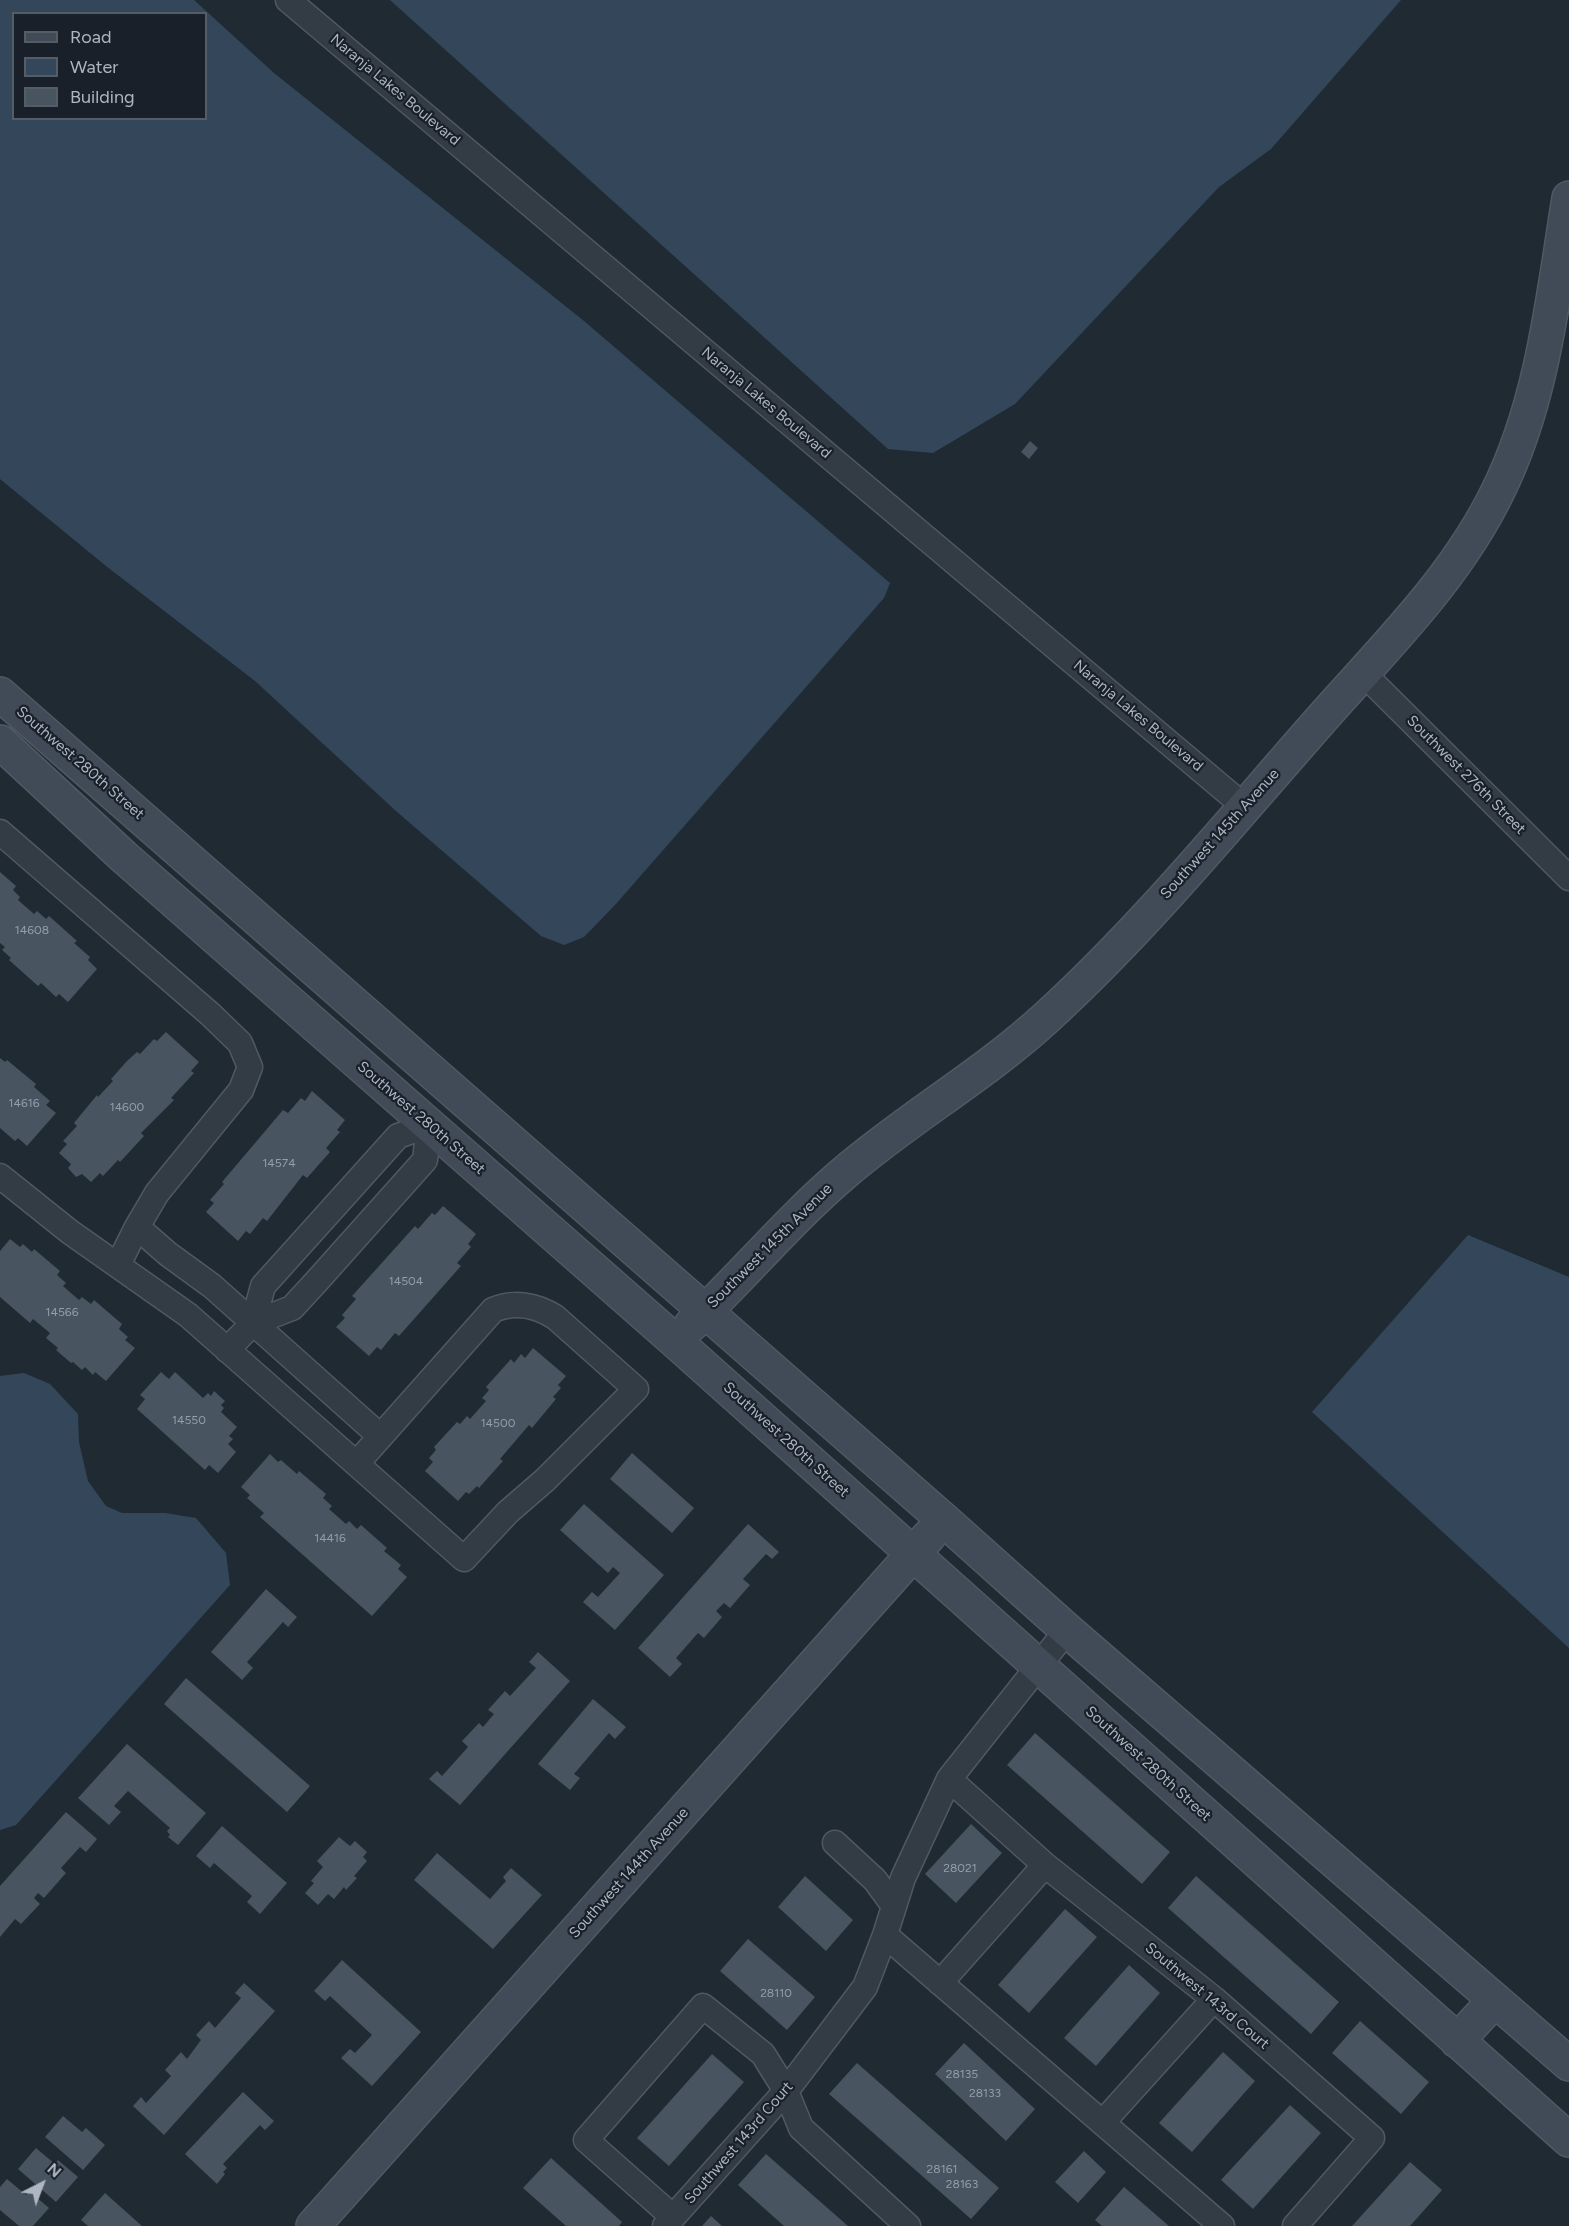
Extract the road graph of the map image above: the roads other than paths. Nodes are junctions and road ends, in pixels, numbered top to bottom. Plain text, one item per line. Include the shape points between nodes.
1 (288, 0) edge
2 (1569, 198) edge
3 (1363, 673) junction
4 (0, 694) edge
5 (0, 742) edge
6 (118, 797) junction
7 (1245, 807) junction
8 (93, 829) junction
9 (0, 832) edge
10 (1569, 878) edge
11 (460, 1097) junction
12 (429, 1125) junction
13 (0, 1176) edge
14 (137, 1227) junction
15 (118, 1265) junction
16 (706, 1311) junction
17 (253, 1323) junction
18 (675, 1341) junction
19 (227, 1350) junction
20 (380, 1436) junction
21 (357, 1463) junction
22 (944, 1520) junction
23 (913, 1553) junction
24 (1067, 1630) junction
25 (1038, 1666) junction
26 (950, 1779) junction
27 (835, 1843) dead end
28 (1323, 1852) junction
29 (1045, 1865) junction
30 (1287, 1888) junction
31 (894, 1906) junction
32 (885, 1935) junction
33 (940, 1983) junction
34 (1214, 1999) junction
35 (1495, 2000) junction
36 (1457, 2041) junction
37 (1569, 2064) edge
38 (786, 2091) junction
39 (1103, 2122) junction
40 (1569, 2140) edge
41 (669, 2221) edge
42 (313, 2226) edge
43 (908, 2226) edge
44 (1222, 2226) edge
45 (1294, 2226) edge

1 - 7 street, Naranja Lakes Boulevard
2 - 3 street, Southwest 145th Avenue via 1540,370 1527,420 1506,475 1480,524 1437,588
3 - 7 street, Southwest 145th Avenue
3 - 10 street, Southwest 276th Street
4 - 6 street, Southwest 280th Street
5 - 8 street, Southwest 280th Street
6 - 8 street
6 - 11 street, Southwest 280th Street
7 - 16 street, Southwest 145th Avenue via 1156,906 1046,1018 1004,1054 843,1173 782,1230
8 - 12 street, Southwest 280th Street
9 - 14 street via 210,1014 240,1043 250,1067 241,1090 157,1193
11 - 12 street
11 - 16 street, Southwest 280th Street
12 - 17 street via 398,1136 263,1286
12 - 17 street via 425,1160 292,1308
12 - 18 street, Southwest 280th Street
13 - 15 street via 69,1232
14 - 15 street
14 - 17 street
15 - 19 street via 188,1315
16 - 18 street, Southwest 145th Avenue
16 - 22 street, Southwest 280th Street
17 - 19 street
17 - 20 street
18 - 23 street, Southwest 280th Street
19 - 21 street
20 - 21 street
20 - 21 street via 493,1310 505,1305 542,1309 555,1317 636,1389 464,1559
22 - 23 street, Southwest 144th Avenue
22 - 24 street, Southwest 280th Street
23 - 25 street, Southwest 280th Street
23 - 42 street, Southwest 144th Avenue
24 - 25 street, Southwest 143rd Court
24 - 28 street, Southwest 280th Street
25 - 26 street, Southwest 143rd Court
25 - 30 street, Southwest 280th Street
26 - 29 street, Southwest 143rd Court
26 - 31 street, Southwest 143rd Court via 903,1878
27 - 31 street via 874,1880
28 - 30 street
28 - 35 street, Southwest 280th Street
29 - 33 street
29 - 34 street, Southwest 143rd Court
30 - 36 street, Southwest 280th Street
31 - 32 street, Southwest 143rd Court
32 - 33 street
32 - 38 street, Southwest 143rd Court via 865,1987
33 - 39 street
34 - 39 street
34 - 45 street, Southwest 143rd Court via 1372,2138
35 - 36 street
35 - 37 street, Southwest 280th Street
36 - 40 street, Southwest 280th Street
38 - 41 street, Southwest 143rd Court
38 - 41 street via 763,2054 703,2006 586,2140
38 - 43 street via 801,2128
39 - 44 street

